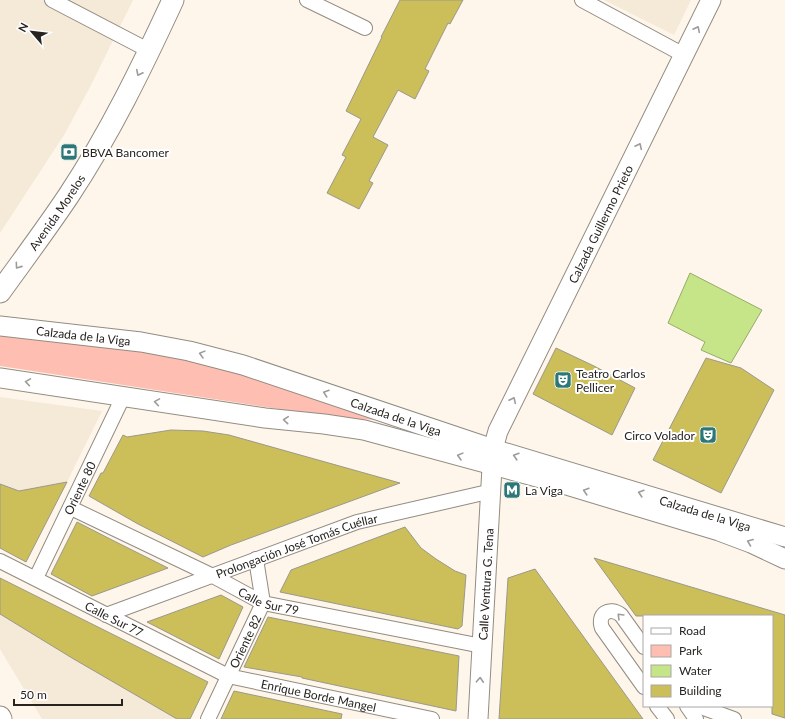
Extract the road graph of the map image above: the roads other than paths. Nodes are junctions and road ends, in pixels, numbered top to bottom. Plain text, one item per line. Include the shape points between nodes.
1 (52, 0) edge
2 (173, 0) edge
3 (307, 0) edge
4 (582, 0) edge
5 (711, 0) edge
6 (365, 28) dead end
7 (150, 51) junction
8 (684, 55) junction
9 (0, 292) edge
10 (0, 326) edge
11 (0, 378) edge
12 (123, 397) junction
13 (324, 424) junction
14 (422, 426) junction
15 (493, 457) junction
16 (492, 491) junction
17 (71, 508) junction
18 (758, 529) junction
19 (785, 537) edge
20 (785, 547) edge
21 (785, 559) edge
22 (256, 560) junction
23 (0, 561) edge
24 (212, 576) junction
25 (36, 578) junction
26 (263, 603) junction
27 (106, 614) junction
28 (482, 646) junction
29 (643, 646) edge
30 (228, 676) junction
31 (643, 686) edge
32 (659, 707) edge
33 (688, 707) edge
34 (701, 707) edge
35 (208, 719) edge
36 (432, 719) edge
37 (478, 719) edge
38 (667, 719) edge
39 (696, 719) edge
40 (734, 719) edge

1 - 7 street
2 - 7 main road, Avenida Morelos
3 - 6 street
4 - 8 street
8 -> 5 main road, Calzada Guillermo Prieto
7 -> 9 main road, Avenida Morelos via 121,108 69,195
15 -> 8 main road, Calzada Guillermo Prieto via 498,430
14 -> 10 main road, Calzada de la Viga via 243,365 189,351 141,342
12 -> 11 main road, Calzada de la Viga
13 -> 12 main road, Calzada de la Viga
12 - 17 street, Oriente 80
13 - 14 main road via 349,422
15 -> 13 main road, Calzada de la Viga
14 - 15 main road, Calzada de la Viga
15 - 16 main road, Calle Ventura G. Tena
18 -> 15 main road, Calzada de la Viga
21 -> 15 main road, Calzada de la Viga via 719,531 563,484
16 - 22 street, Prolongación José Tomás Cuéllar via 357,522
16 - 28 main road, Calle Ventura G. Tena
17 - 24 street, Calle Sur 79
17 - 25 street, Oriente 80
18 - 19 main road, Calzada de la Viga
18 - 20 main road
22 - 24 street, Prolongación José Tomás Cuéllar
22 - 26 street, Oriente 82
23 - 25 street, Calle Sur 77
24 - 26 street, Calle Sur 79
24 - 27 street, Prolongación José Tomás Cuéllar
25 - 27 street, Calle Sur 77
26 - 28 street, Calle Sur 79
26 - 30 street, Oriente 82
27 - 30 street, Calle Sur 77
37 -> 28 main road, Calle Ventura G. Tena
29 -> 31 street via 616,611 611,610 601,618 602,628
30 - 35 street, Oriente 82
30 - 36 street, Enrique Borde Mangel
32 - 38 street
33 - 39 street
34 - 40 street

